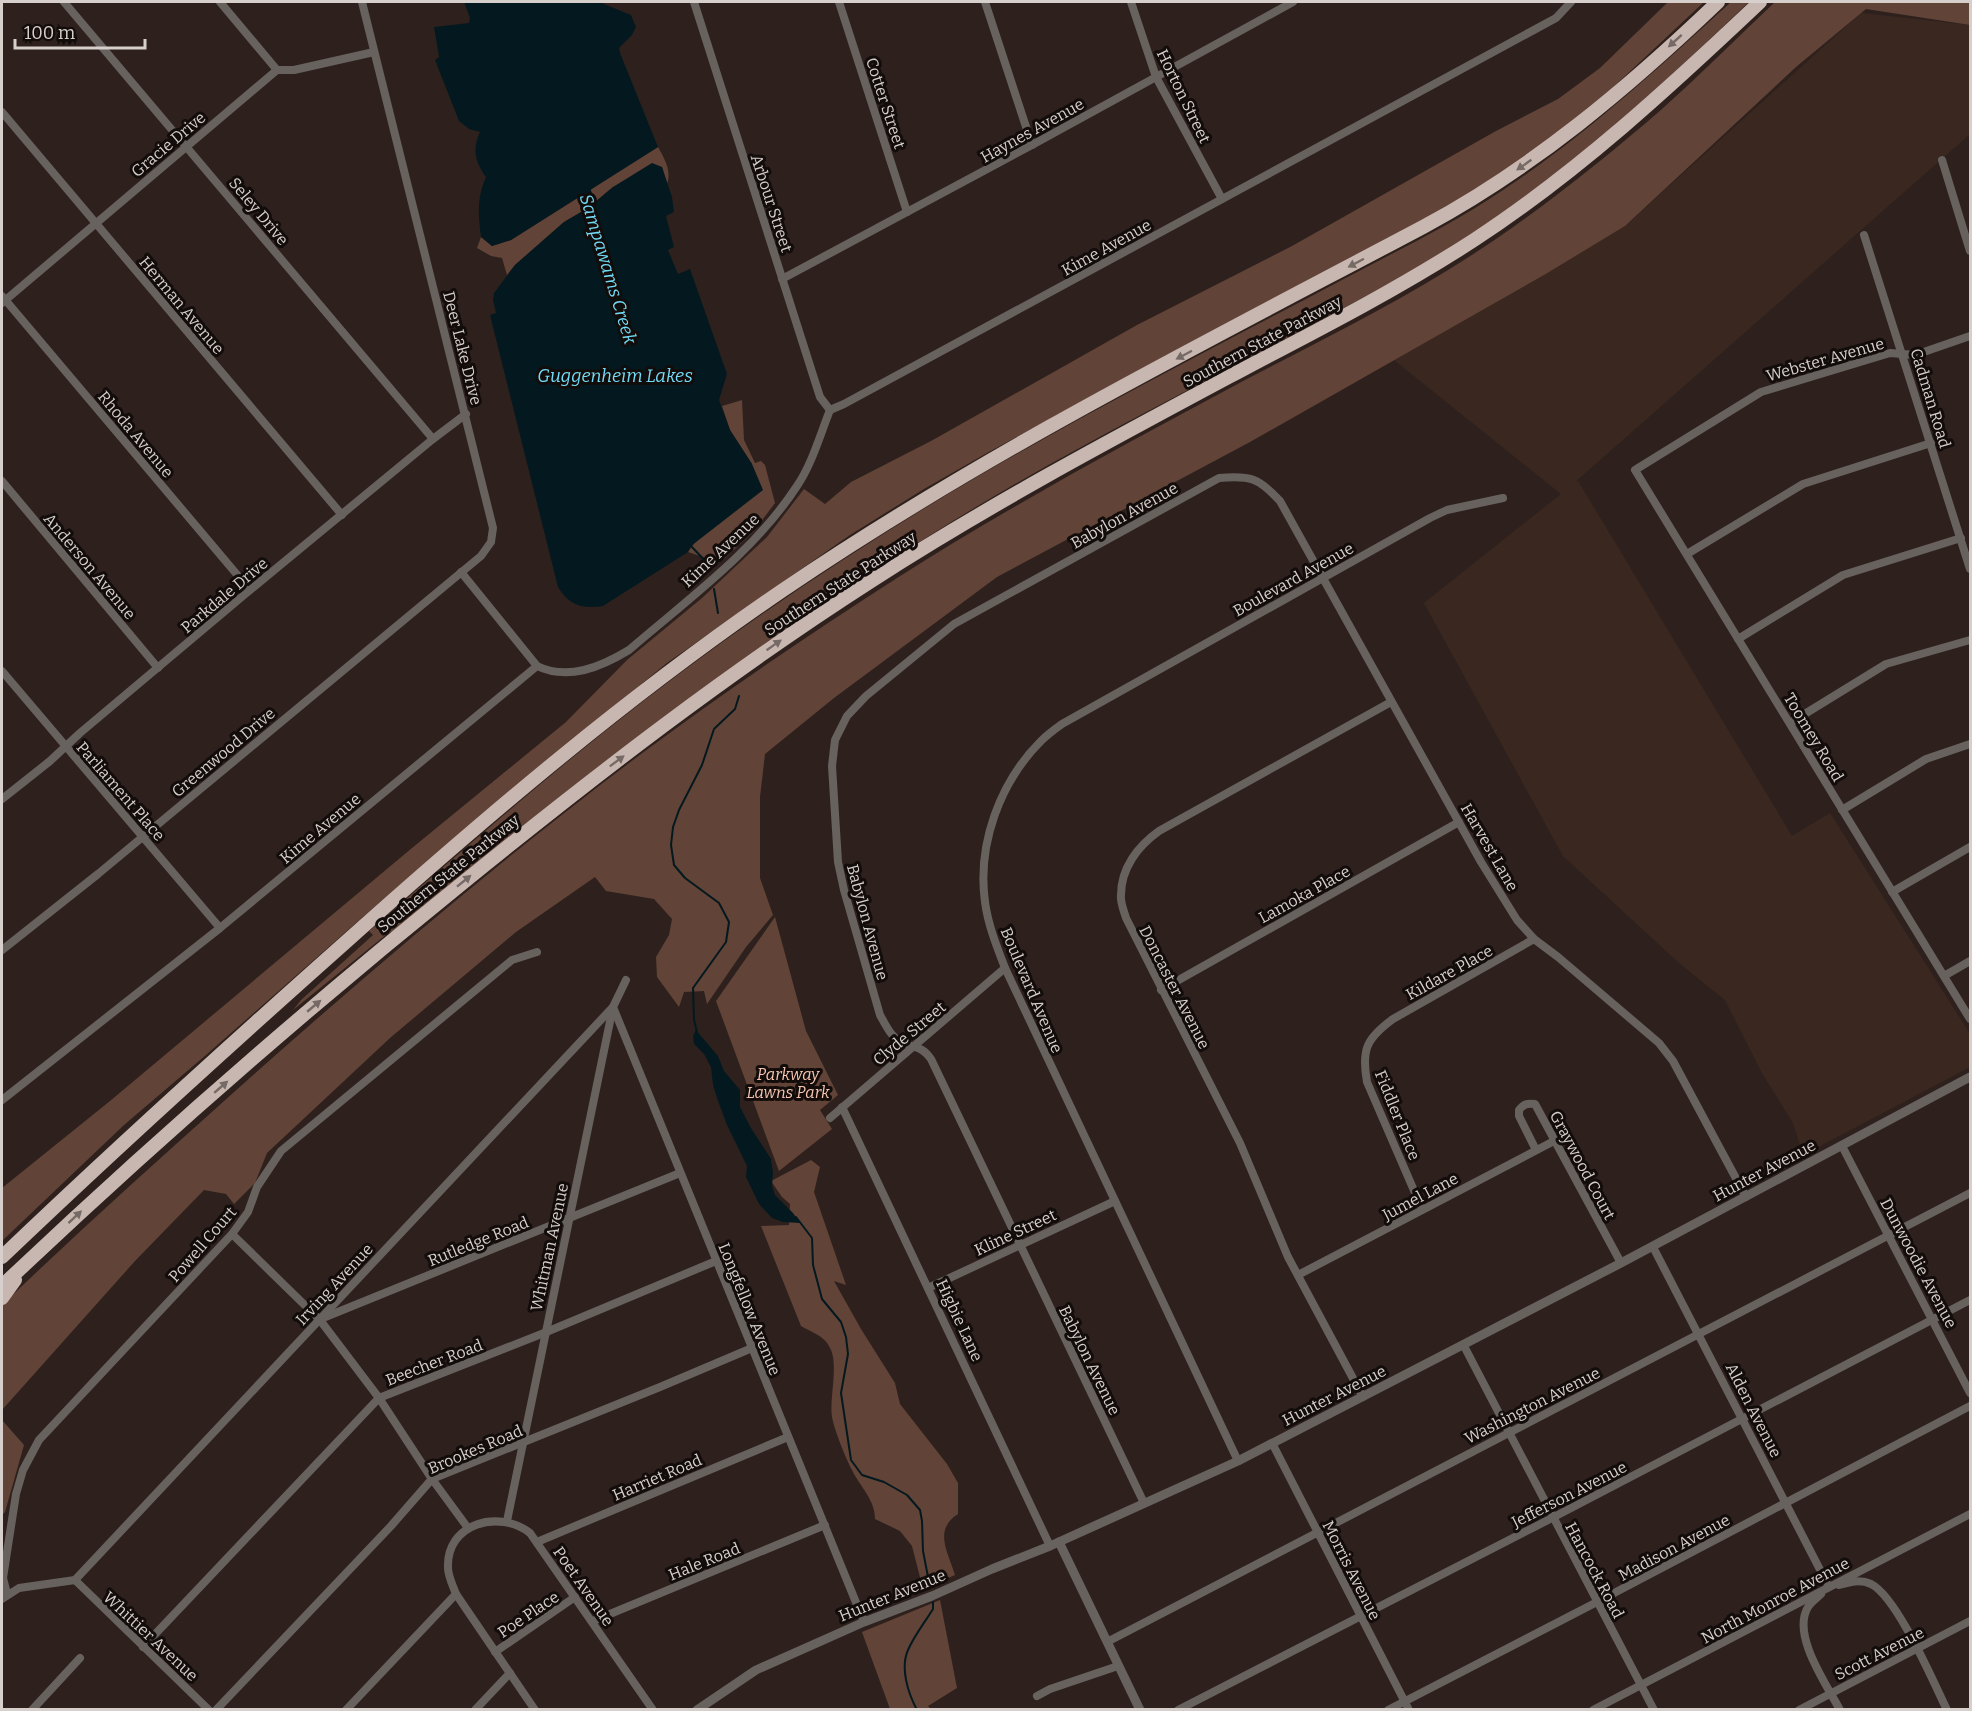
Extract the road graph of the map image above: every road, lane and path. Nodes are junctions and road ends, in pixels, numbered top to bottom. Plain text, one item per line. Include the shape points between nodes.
1 (64, 2) edge
2 (220, 2) edge
3 (362, 2) edge
4 (693, 2) edge
5 (839, 2) edge
6 (985, 2) edge
7 (1131, 2) edge
8 (1293, 2) edge
9 (1571, 2) edge
10 (1718, 2) edge
11 (1760, 2) edge
12 (1279, 5) edge
13 (374, 52) junction
14 (277, 70) junction
15 (1156, 77) junction
16 (2, 112) edge
17 (1032, 145) junction
18 (187, 146) junction
19 (1942, 160) dead end
20 (1221, 199) junction
21 (907, 212) junction
22 (95, 224) junction
23 (1864, 235) dead end
24 (1971, 251) edge
25 (782, 279) junction
26 (3, 300) edge
27 (1971, 336) edge
28 (1904, 354) junction
29 (830, 410) junction
30 (466, 414) junction
31 (433, 439) junction
32 (1931, 443) junction
33 (1635, 470) joint
34 (1253, 478) joint
35 (2, 482) edge
36 (1503, 498) dead end
37 (342, 515) junction
38 (1961, 538) junction
39 (1687, 554) junction
40 (1970, 563) edge
41 (460, 572) junction
42 (1323, 578) junction
43 (250, 590) junction
44 (1738, 639) junction
45 (1971, 640) edge
46 (537, 666) junction
47 (158, 668) junction
48 (2, 671) edge
49 (1391, 702) junction
50 (1790, 723) junction
51 (1971, 744) edge
52 (66, 747) junction
53 (2, 800) edge
54 (1842, 810) junction
55 (1459, 822) junction
56 (143, 837) junction
57 (1971, 846) edge
58 (1892, 892) junction
59 (220, 928) junction
60 (1534, 939) junction
61 (2, 950) edge
62 (537, 952) dead end
63 (1971, 961) edge
64 (1005, 968) junction
65 (1944, 976) junction
66 (626, 980) dead end
67 (1161, 990) junction
68 (613, 1007) junction
69 (1971, 1019) edge
70 (1377, 1030) joint
71 (915, 1046) junction
72 (1971, 1077) edge
73 (2, 1100) edge
74 (842, 1107) junction
75 (830, 1118) dead end
76 (1554, 1141) junction
77 (1842, 1146) junction
78 (1536, 1150) junction
79 (680, 1173) junction
80 (1971, 1193) edge
81 (1746, 1197) junction
82 (1114, 1202) junction
83 (52, 1209) junction
84 (1422, 1209) junction
85 (570, 1219) junction
86 (232, 1234) junction
87 (1889, 1235) junction
88 (2, 1244) edge
89 (1020, 1245) junction
90 (1653, 1246) junction
91 (2, 1257) edge
92 (32, 1257) junction
93 (716, 1261) junction
94 (1621, 1263) junction
95 (1298, 1275) junction
96 (2, 1286) edge
97 (928, 1288) junction
98 (2, 1298) edge
99 (1971, 1300) edge
100 (320, 1320) junction
101 (1933, 1320) junction
102 (544, 1333) junction
103 (1699, 1334) junction
104 (1464, 1346) junction
105 (752, 1348) junction
106 (1971, 1393) edge
107 (1363, 1397) junction
108 (379, 1398) junction
109 (1971, 1406) edge
110 (1743, 1418) junction
111 (1508, 1433) junction
112 (788, 1437) junction
113 (523, 1443) junction
114 (1272, 1443) junction
115 (1238, 1461) junction
116 (432, 1479) junction
117 (1144, 1503) junction
118 (1786, 1503) junction
119 (1971, 1514) edge
120 (1552, 1518) junction
121 (507, 1521) junction
122 (825, 1525) junction
123 (468, 1528) junction
124 (1317, 1531) junction
125 (537, 1542) junction
126 (1059, 1542) junction
127 (1050, 1546) junction
128 (75, 1580) junction
129 (1829, 1587) junction
130 (456, 1594) junction
131 (4, 1596) edge
132 (575, 1597) junction
133 (1597, 1602) junction
134 (1361, 1616) junction
135 (593, 1621) junction
136 (1971, 1621) edge
137 (864, 1622) junction
138 (1107, 1642) junction
139 (143, 1647) junction
140 (1917, 1650) junction
141 (495, 1652) junction
142 (80, 1658) dead end
143 (1118, 1666) junction
144 (510, 1673) junction
145 (1641, 1685) junction
146 (1832, 1693) junction
147 (1037, 1695) dead end
148 (1404, 1701) junction
149 (32, 1710) edge
150 (209, 1710) edge
151 (216, 1710) edge
152 (346, 1710) edge
153 (475, 1710) edge
154 (535, 1710) edge
155 (653, 1710) edge
156 (697, 1710) edge
157 (1140, 1710) edge
158 (1179, 1710) edge
159 (1388, 1710) edge
160 (1409, 1710) edge
161 (1593, 1710) edge
162 (1654, 1710) edge
163 (1799, 1710) edge
164 (1840, 1710) edge
165 (1947, 1710) edge

1 - 18 street, Seley Drive
2 - 14 street
3 - 13 street, Deer Lake Drive
4 - 25 street, Arbour Street
5 - 21 street, Cotter Street
6 - 17 street
7 - 15 street, Horton Street
8 - 12 street, Haynes Avenue
9 - 20 street, Kime Avenue via 1556,18
10 -> 83 highway, Southern State Parkway via 1592,115 1486,191 996,456 833,557 702,647 592,731 478,826 247,1029
92 -> 11 highway, Southern State Parkway via 366,961 547,815 717,686 874,579 1009,496 1381,296 1480,236 1604,144
12 - 15 street, Haynes Avenue
13 - 14 street via 294,70
13 - 30 street, Deer Lake Drive
14 - 18 street, Gracie Drive
15 - 17 street, Haynes Avenue
15 - 20 street, Horton Street
16 - 22 street, Herman Avenue
17 - 21 street, Haynes Avenue
18 - 22 street, Gracie Drive
18 - 31 street, Seley Drive
19 - 24 street
20 - 29 street, Kime Avenue
21 - 25 street, Haynes Avenue
22 - 26 street, Gracie Drive
22 - 37 street, Herman Avenue
23 - 28 street, Cadman Road
25 - 29 street, Arbour Street via 820,397
26 - 43 street, Rhoda Avenue
27 - 28 street, Webster Avenue
28 - 32 street, Cadman Road
28 - 33 street, Webster Avenue via 1890,353 1761,392
29 - 46 street, Kime Avenue via 799,484 753,542 719,573 610,662 565,673
30 - 31 street, Parkdale Drive
30 - 41 street, Deer Lake Drive via 493,528 491,542 481,556
31 - 37 street, Parkdale Drive
32 - 38 street, Cadman Road
32 - 39 street via 1803,484
33 - 39 street, Toomey Road
34 - 42 street, Harvest Lane via 1280,501
34 - 71 street, Babylon Avenue via 1219,478 954,624 847,716 835,740 832,766 838,862 880,1015 900,1042
35 - 47 street, Anderson Avenue
36 - 42 street, Boulevard Avenue via 1447,510
37 - 43 street, Parkdale Drive
38 - 40 street, Cadman Road
38 - 44 street via 1843,575
39 - 44 street, Toomey Road
41 - 46 street
41 - 56 street, Greenwood Drive
42 - 49 street, Harvest Lane
42 - 64 street, Boulevard Avenue via 1088,708 1042,740 1025,760 994,816 985,855 984,901
43 - 47 street, Parkdale Drive
44 - 50 street, Toomey Road
45 - 50 street via 1886,664
46 - 59 street, Kime Avenue
47 - 52 street, Parkdale Drive
48 - 52 street, Parliament Place
49 - 55 street, Harvest Lane
49 - 67 street, Doncaster Avenue via 1145,840 1124,875 1120,896 1126,918
50 - 54 street, Toomey Road
51 - 54 street via 1926,759
52 - 53 street, Parkdale Drive
52 - 56 street, Parliament Place
54 - 58 street, Toomey Road
55 - 60 street, Harvest Lane via 1517,920
55 - 67 street, Lamoka Place
56 - 59 street, Parliament Place
56 - 61 street, Greenwood Drive
57 - 58 street
58 - 65 street, Toomey Road
59 - 73 street, Kime Avenue
60 - 70 street, Kildare Place
60 - 81 street, Harvest Lane via 1659,1043 1673,1061
62 - 86 street, Powell Court via 512,960 281,1150
63 - 65 street
64 - 71 street, Clyde Street
64 - 82 street, Boulevard Avenue
65 - 69 street, Toomey Road
66 - 68 street, Whitman Avenue
67 - 95 street, Doncaster Avenue via 1240,1143
68 - 79 street, Longfellow Avenue
68 - 85 street, Whitman Avenue
68 - 100 street, Irving Avenue
70 - 84 street, Fiddler Place via 1367,1045 1367,1082
71 - 74 street, Clyde Street
71 - 89 street, Babylon Avenue via 931,1059
72 - 77 street, Hunter Avenue
74 - 75 street, Clyde Street
74 - 97 street, Higbie Lane
76 - 78 street, Jumel Lane
76 - 78 street, Graywood Court via 1535,1104 1523,1105 1519,1116
76 - 94 street, Graywood Court
77 - 81 street, Hunter Avenue
77 - 87 street, Dunwoodie Avenue
78 - 84 street, Jumel Lane
79 - 85 street, Rutledge Road
79 - 93 street, Longfellow Avenue
80 - 87 street, Washington Avenue
81 - 90 street, Hunter Avenue
82 - 89 street, Kline Street
82 - 115 street, Boulevard Avenue
83 - 88 highway
83 - 91 highway, Southern State Parkway
84 - 95 street, Jumel Lane
85 - 100 street, Rutledge Road
85 - 102 street, Whitman Avenue
86 - 100 street
86 - 131 street, Powell Court via 33,1449 16,1494 3,1578
87 - 101 street, Dunwoodie Avenue
87 - 103 street, Washington Avenue
89 - 97 street, Kline Street
89 - 117 street, Babylon Avenue
90 - 94 street, Hunter Avenue
90 - 103 street, Alden Avenue
92 - 96 highway, Southern State Parkway
92 - 98 highway
93 - 102 street, Beecher Road
93 - 105 street, Longfellow Avenue
94 - 104 street, Hunter Avenue
95 - 107 street, Doncaster Avenue
97 - 127 street, Higbie Lane
99 - 101 street, Jefferson Avenue
100 - 108 street
100 - 128 street, Irving Avenue
101 - 106 street, Dunwoodie Avenue
101 - 110 street, Jefferson Avenue
102 - 108 street, Beecher Road
102 - 113 street, Whitman Avenue
103 - 110 street, Alden Avenue
103 - 111 street, Washington Avenue
104 - 107 street, Hunter Avenue
104 - 111 street, Hancock Road
105 - 112 street, Longfellow Avenue
105 - 113 street, Brookes Road
107 - 114 street, Hunter Avenue
108 - 116 street
108 - 139 street, Beecher Road
109 - 118 street, Madison Avenue
110 - 118 street, Alden Avenue
110 - 120 street, Jefferson Avenue
111 - 120 street, Hancock Road
111 - 124 street, Washington Avenue
112 - 122 street, Longfellow Avenue
112 - 125 street, Harriet Road
113 - 116 street, Brookes Road
113 - 121 street, Whitman Avenue
114 - 115 street, Hunter Avenue
114 - 124 street, Morris Avenue
115 - 117 street, Hunter Avenue
116 - 123 street
116 - 151 street, Brookes Road
117 - 126 street, Hunter Avenue
118 - 129 street, Alden Avenue
118 - 133 street, Madison Avenue
119 - 129 street, North Monroe Avenue
120 - 133 street, Hancock Road
120 - 134 street, Jefferson Avenue
121 - 123 street via 488,1520
121 - 125 street, Poet Avenue via 522,1527
122 - 135 street, Hale Road
122 - 137 street, Longfellow Avenue
123 - 130 street via 450,1554 448,1568
124 - 134 street, Morris Avenue
124 - 138 street, Washington Avenue
125 - 132 street, Poet Avenue
126 - 127 street, Hunter Avenue
126 - 138 street
127 - 137 street, Hunter Avenue
128 - 131 street via 19,1588
128 - 139 street, Whittier Avenue
129 - 140 street via 1860,1581 1883,1592
129 - 145 street, North Monroe Avenue
129 - 146 street via 1808,1607 1804,1622 1805,1641
130 - 141 street
130 - 152 street
132 - 135 street, Poet Avenue
132 - 141 street, Poe Place
133 - 145 street, Hancock Road
133 - 148 street, Madison Avenue
134 - 148 street, Morris Avenue
134 - 158 street, Jefferson Avenue
135 - 155 street, Poet Avenue
136 - 140 street, Scott Avenue
137 - 156 street, Hunter Avenue via 756,1670
138 - 143 street
139 - 150 street, Whittier Avenue
140 - 146 street, Scott Avenue
140 - 165 street
141 - 144 street
142 - 149 street
143 - 147 street
143 - 157 street
144 - 153 street
144 - 154 street
145 - 161 street, North Monroe Avenue
145 - 162 street, Hancock Road
146 - 163 street, Scott Avenue
146 - 164 street
148 - 159 street, Madison Avenue
148 - 160 street, Morris Avenue

